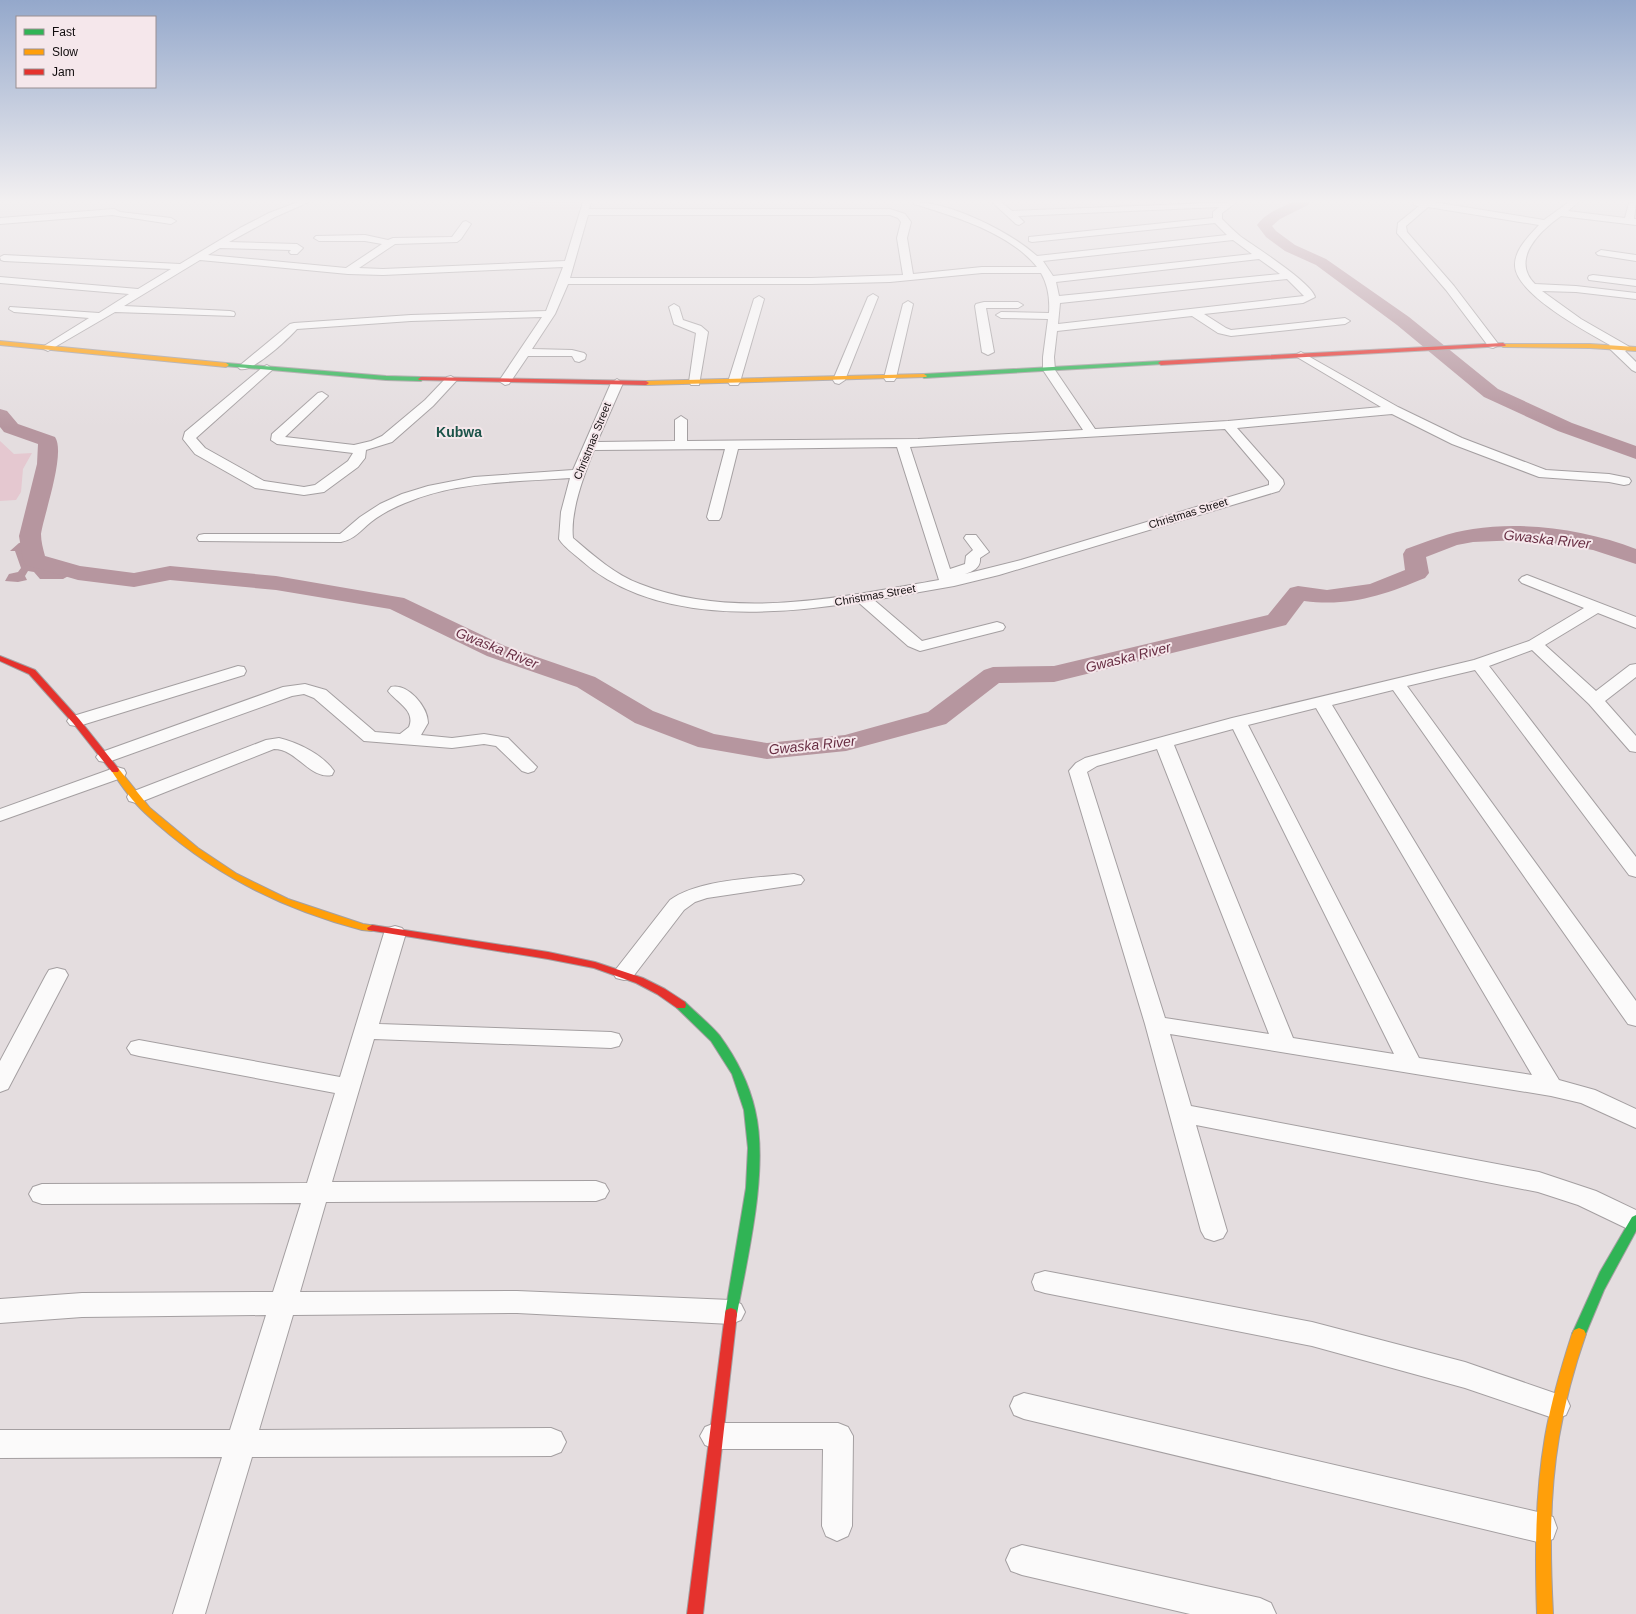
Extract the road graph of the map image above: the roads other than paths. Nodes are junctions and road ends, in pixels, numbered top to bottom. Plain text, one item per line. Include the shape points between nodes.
1 (164, 277) edge
2 (565, 277) edge
3 (900, 277) edge
4 (1049, 277) edge
5 (1276, 277) edge
6 (1291, 277) edge
7 (1441, 277) edge
8 (1525, 277) edge
9 (1593, 278) dead end
10 (0, 280) edge
11 (564, 281) junction
12 (1636, 283) edge
13 (1531, 287) junction
14 (139, 292) junction
15 (1636, 296) edge
16 (873, 297) dead end
17 (759, 299) dead end
18 (1055, 300) junction
19 (908, 304) dead end
20 (674, 307) dead end
21 (14, 309) dead end
22 (112, 310) junction
23 (1194, 312) junction
24 (230, 314) dead end
25 (550, 314) junction
26 (100, 316) junction
27 (1053, 316) junction
28 (1345, 321) dead end
29 (1052, 328) junction
30 (0, 343) edge
31 (1493, 345) junction
32 (48, 348) junction
33 (1619, 348) junction
34 (1636, 349) edge
35 (524, 352) junction
36 (988, 352) dead end
37 (1301, 355) junction
38 (580, 359) dead end
39 (244, 367) junction
40 (1636, 368) edge
41 (267, 369) junction
42 (1049, 369) junction
43 (890, 378) junction
44 (451, 380) junction
45 (839, 380) junction
46 (505, 381) junction
47 (695, 382) junction
48 (734, 382) junction
49 (617, 383) junction
50 (322, 396) dead end
51 (1394, 410) junction
52 (682, 420) dead end
53 (1228, 425) junction
54 (1092, 433) junction
55 (902, 443) junction
56 (682, 445) junction
57 (732, 445) junction
58 (589, 446) junction
59 (360, 449) junction
60 (577, 474) junction
61 (1624, 482) dead end
62 (714, 517) dead end
63 (204, 538) dead end
64 (971, 538) dead end
65 (946, 580) junction
66 (1527, 580) dead end
67 (861, 597) junction
68 (1596, 608) junction
69 (1636, 623) edge
70 (997, 627) dead end
71 (1535, 644) junction
72 (0, 658) edge
73 (1479, 664) junction
74 (1636, 669) edge
75 (238, 671) dead end
76 (1397, 684) junction
77 (398, 692) dead end
78 (1595, 700) junction
79 (1322, 703) junction
80 (76, 721) junction
81 (1238, 722) junction
82 (404, 739) junction
83 (1163, 741) junction
84 (1636, 747) edge
85 (105, 757) junction
86 (528, 767) dead end
87 (325, 770) dead end
88 (117, 773) junction
89 (136, 797) junction
90 (0, 816) edge
91 (1636, 871) edge
92 (794, 880) dead end
93 (395, 933) junction
94 (624, 973) junction
95 (57, 974) dead end
96 (1636, 1018) edge
97 (1156, 1024) junction
98 (365, 1030) junction
99 (611, 1040) dead end
100 (1284, 1044) junction
101 (139, 1048) dead end
102 (1411, 1064) junction
103 (0, 1083) edge
104 (348, 1087) junction
105 (1551, 1087) junction
106 (1182, 1113) junction
107 (1636, 1119) edge
108 (317, 1191) junction
109 (596, 1191) dead end
110 (42, 1194) dead end
111 (1636, 1221) edge
112 (1214, 1231) dead end
113 (1045, 1282) dead end
114 (283, 1304) junction
115 (0, 1311) edge
116 (731, 1312) junction
117 (1024, 1406) dead end
118 (1556, 1406) junction
119 (715, 1436) junction
120 (551, 1442) dead end
121 (241, 1443) junction
122 (0, 1444) edge
123 (837, 1526) dead end
124 (1542, 1528) junction
125 (1022, 1560) dead end
126 (190, 1614) edge
127 (695, 1614) edge
128 (1260, 1614) edge
129 (1545, 1614) edge

1 - 14 street
2 - 11 street
3 - 11 street via 812,281
4 - 18 street
5 - 18 street
6 - 23 street via 1309,293 1310,297 1303,300
7 - 31 street
8 - 13 street
9 - 12 street
10 - 14 street
11 - 25 street
13 - 15 street
13 - 33 street via 1552,304
14 - 22 street
16 - 45 street
17 - 48 street
18 - 27 street
19 - 43 street
20 - 47 street via 678,322 702,332
21 - 26 street
22 - 24 street
22 - 26 street
23 - 28 street via 1222,331 1232,333
23 - 29 street
25 - 35 street
25 - 39 street via 411,318 294,326
26 - 32 street
27 - 29 street
27 - 36 street via 1018,306 981,315
29 - 42 street
30 - 32 main road
31 - 33 main road
31 - 37 main road
32 - 39 main road
33 - 34 main road
33 - 40 street
35 - 38 street via 572,353 580,355
35 - 46 street
37 - 42 main road
37 - 51 street
39 - 41 main road
41 - 44 main road via 379,378
41 - 59 street via 190,435 189,439 200,451 260,486 304,492 319,489 353,464
42 - 43 main road
42 - 54 street
43 - 45 main road
44 - 46 main road
44 - 59 street via 387,439
45 - 48 main road
46 - 49 main road
47 - 48 main road
47 - 49 main road
49 - 58 street, Christmas Street
50 - 59 street via 277,437 277,440
51 - 53 street
51 - 61 street via 1457,441 1544,474 1609,478
52 - 56 street
53 - 54 street
53 - 65 street, Christmas Street via 1276,480 1274,488 1006,569
54 - 55 street
55 - 57 street
55 - 65 street
56 - 57 street
56 - 58 street
57 - 62 street
58 - 60 street, Christmas Street
60 - 63 street via 464,483 434,488 389,506 359,524 353,534 341,538
60 - 67 street, Christmas Street via 569,506 566,539 593,565 628,584 667,598 716,606 779,607
64 - 65 street via 982,552 973,556 972,565
65 - 67 street, Christmas Street
66 - 68 street
67 - 70 street via 920,646
68 - 69 street
68 - 71 street
71 - 73 street
71 - 78 street
72 - 80 main road via 32,672
73 - 76 street
73 - 91 street
74 - 78 street
75 - 80 street
76 - 79 street
76 - 96 street
77 - 82 street via 416,709 420,720 417,729
78 - 84 street
79 - 81 street
79 - 105 street
80 - 85 main road
81 - 83 street
81 - 102 street
82 - 85 street via 370,737 320,694 305,689 289,691
82 - 86 street via 452,743 484,739 502,742
83 - 97 street via 1091,762 1078,771
83 - 100 street
85 - 88 main road
87 - 89 street via 298,750 279,743 272,744
88 - 89 main road
88 - 90 street
89 - 93 main road via 176,835 234,876 285,901 331,918
92 - 94 street via 705,892 688,897 677,905
93 - 94 main road via 579,960
93 - 98 street
94 - 116 main road via 664,993 691,1011 707,1026 720,1040 744,1087 754,1140 752,1179
95 - 103 street
97 - 100 street
97 - 106 street
98 - 99 street
98 - 104 street
100 - 102 street
101 - 104 street
102 - 105 street
104 - 108 street
105 - 107 street via 1587,1096
106 - 111 street via 1539,1182 1587,1198
106 - 112 street
108 - 109 street
108 - 110 street
108 - 114 street
111 - 118 main road via 1589,1303
113 - 118 street via 1312,1334 1465,1375
114 - 115 street via 82,1305
114 - 116 street via 517,1302
114 - 121 street
116 - 119 main road
117 - 124 street
118 - 124 main road via 1547,1463
119 - 123 street via 838,1436
119 - 127 main road
120 - 121 street
121 - 122 street
121 - 126 street
124 - 129 main road via 1541,1558
125 - 128 street

